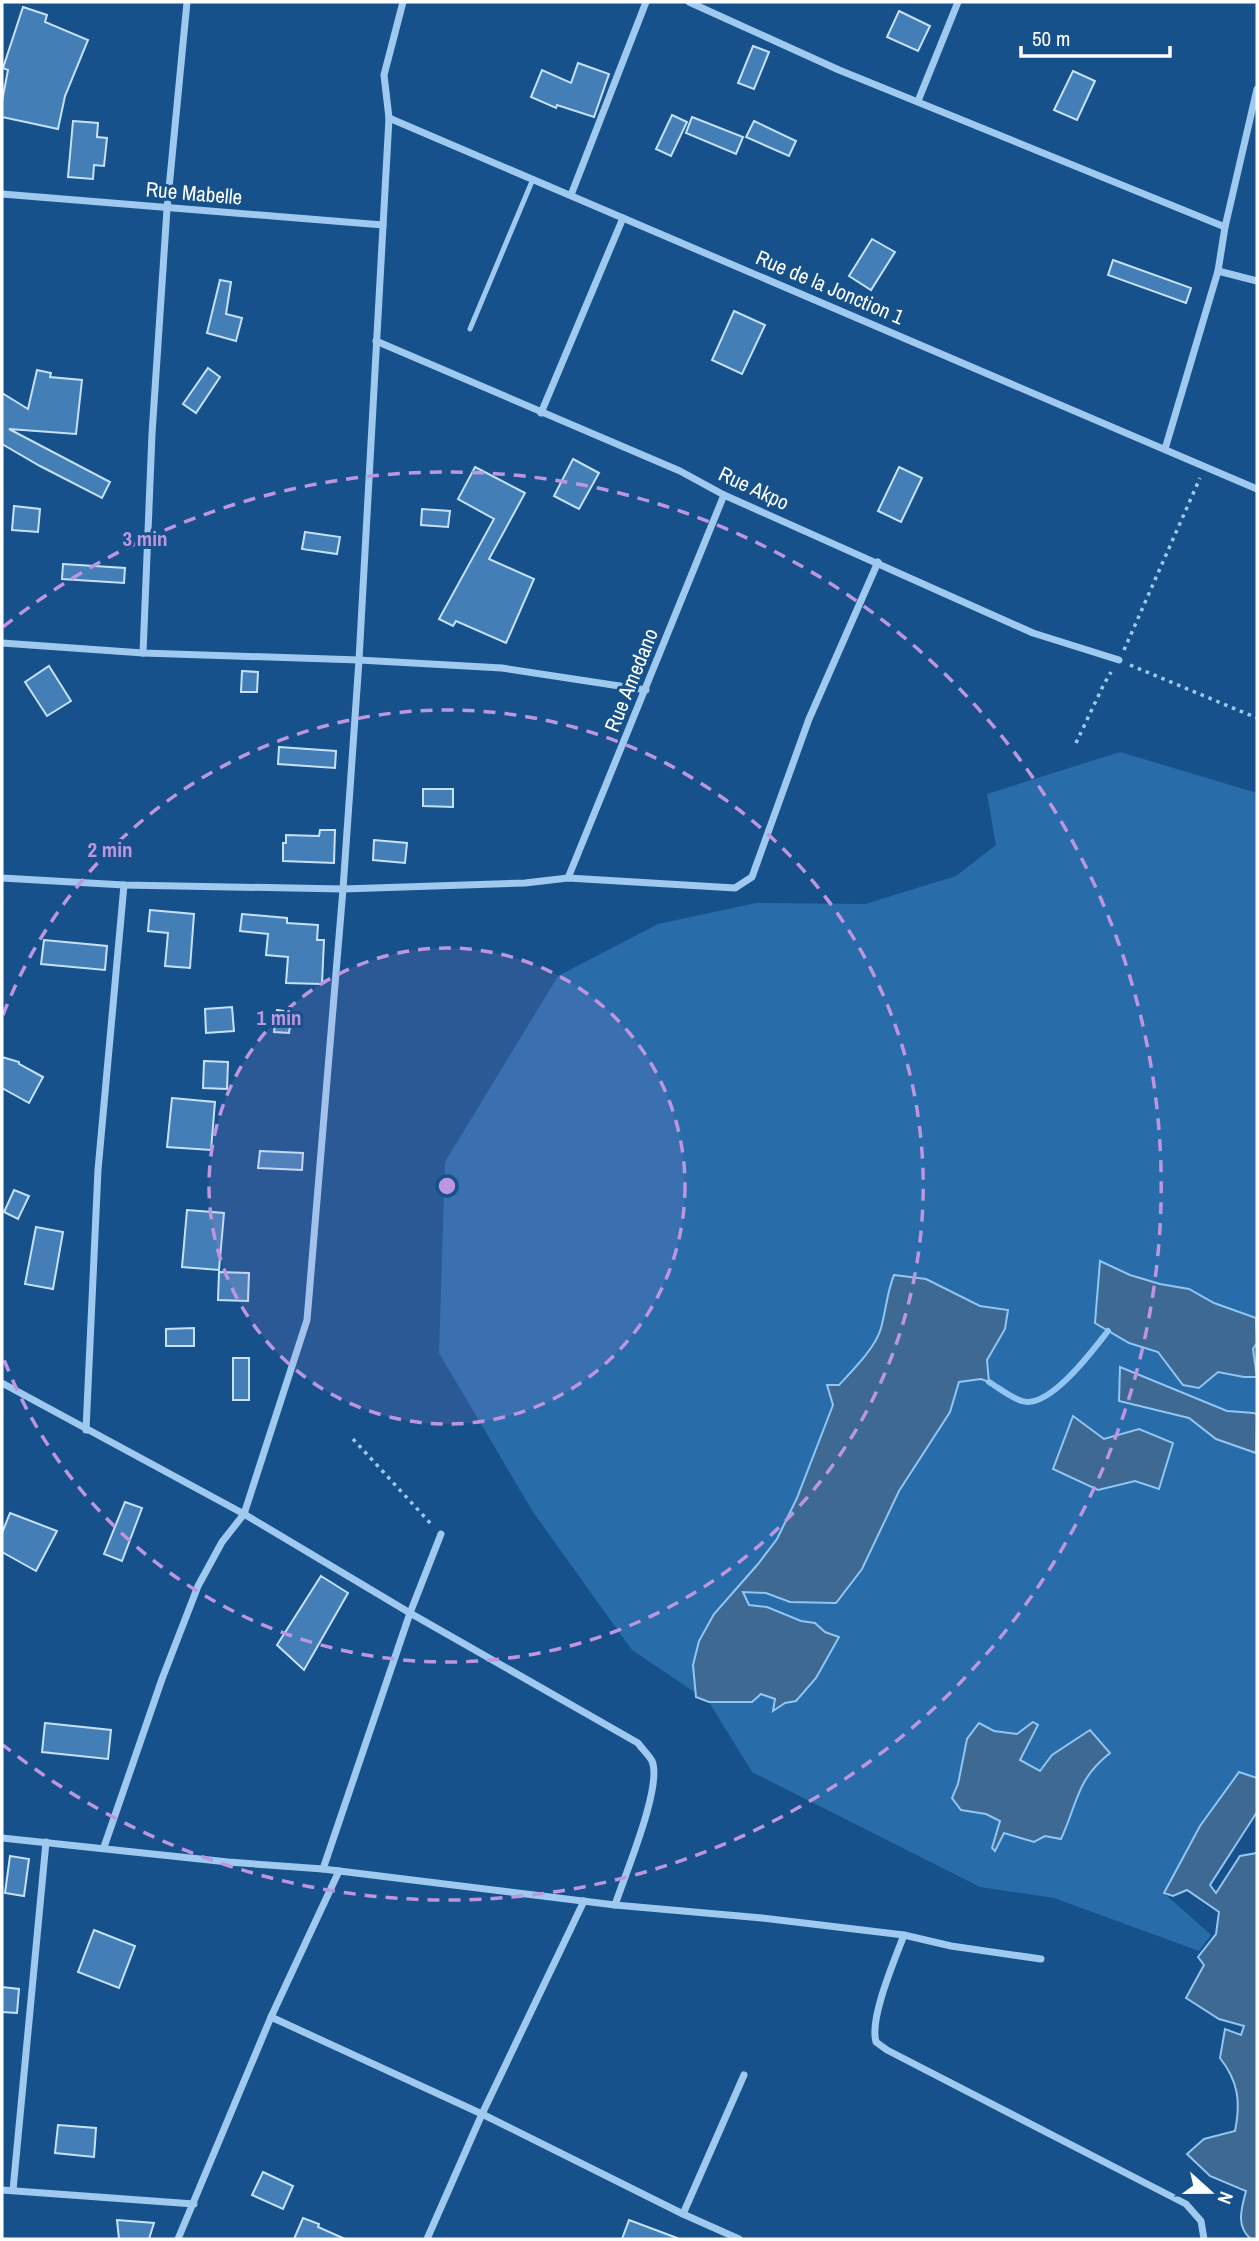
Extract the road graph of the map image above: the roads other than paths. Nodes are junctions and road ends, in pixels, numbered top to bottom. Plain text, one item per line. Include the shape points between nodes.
1 (187, 2) edge
2 (403, 2) edge
3 (646, 2) edge
4 (689, 2) edge
5 (958, 2) edge
6 (1257, 89) edge
7 (918, 101) junction
8 (389, 118) junction
9 (533, 179) junction
10 (2, 194) edge
11 (570, 195) junction
12 (167, 209) junction
13 (623, 218) junction
14 (383, 225) junction
15 (1225, 228) junction
16 (1218, 271) junction
17 (1257, 281) edge
18 (470, 329) dead end
19 (376, 341) junction
20 (541, 413) junction
21 (1165, 449) junction
22 (1257, 489) edge
23 (724, 495) junction
24 (878, 562) junction
25 (2, 643) edge
26 (142, 653) junction
27 (359, 660) junction
28 (1119, 660) road end
29 (646, 690) junction
30 (2, 878) edge
31 (568, 878) junction
32 (124, 885) junction
33 (343, 889) junction
34 (2, 1383) edge
35 (86, 1430) junction
36 (244, 1514) junction
37 (441, 1534) road end
38 (410, 1613) junction
39 (2, 1838) edge
40 (46, 1842) junction
41 (104, 1847) junction
42 (323, 1869) junction
43 (339, 1871) junction
44 (584, 1901) junction
45 (615, 1905) junction
46 (904, 1935) junction
47 (1041, 1959) dead end
48 (271, 2017) junction
49 (744, 2075) dead end
50 (482, 2114) junction
51 (2, 2190) edge
52 (13, 2190) junction
53 (194, 2204) junction
54 (683, 2214) junction
55 (178, 2239) edge
56 (427, 2239) edge
57 (739, 2239) edge
58 (1205, 2239) edge

1 - 12 street
2 - 8 street via 384,75
3 - 11 street
4 - 7 street
5 - 7 street
6 - 15 street
7 - 15 street
8 - 9 street, Rue de la Jonction 1
8 - 14 street
9 - 11 street, Rue de la Jonction 1
9 - 18 lane
10 - 12 street, Rue Mabelle
11 - 13 street, Rue de la Jonction 1
12 - 14 street, Rue Mabelle
12 - 26 street
13 - 20 street
13 - 21 street, Rue de la Jonction 1
14 - 19 street
15 - 16 street
16 - 17 street
16 - 21 street
19 - 20 street, Rue Akpo
19 - 27 street
20 - 23 street, Rue Akpo via 680,471
21 - 22 street, Rue de la Jonction 1
23 - 24 street, Rue Akpo
23 - 29 street, Rue Amedano
24 - 28 street, Rue Akpo via 1033,633
24 - 31 street via 809,719 752,877 735,888
25 - 26 street
26 - 27 street
27 - 29 street via 502,668
27 - 33 street
29 - 31 street, Rue Amedano
30 - 32 street
31 - 33 street
32 - 33 street
32 - 35 street via 98,1170
33 - 36 street via 307,1320
34 - 35 street
35 - 36 street
36 - 38 street
36 - 41 street via 198,1586
37 - 38 street
38 - 42 street
38 - 45 street via 638,1743 652,1761 651,1795
39 - 40 street
40 - 41 street
40 - 52 street
41 - 42 street
42 - 43 street
43 - 44 street
43 - 48 street
44 - 45 street
44 - 50 street
45 - 46 street
46 - 47 street
46 - 58 street via 878,2013 876,2042 1186,2204 1201,2221
48 - 50 street
48 - 53 street
49 - 54 street
50 - 54 street
50 - 56 street
51 - 52 street
52 - 53 street
53 - 55 street
54 - 57 street

